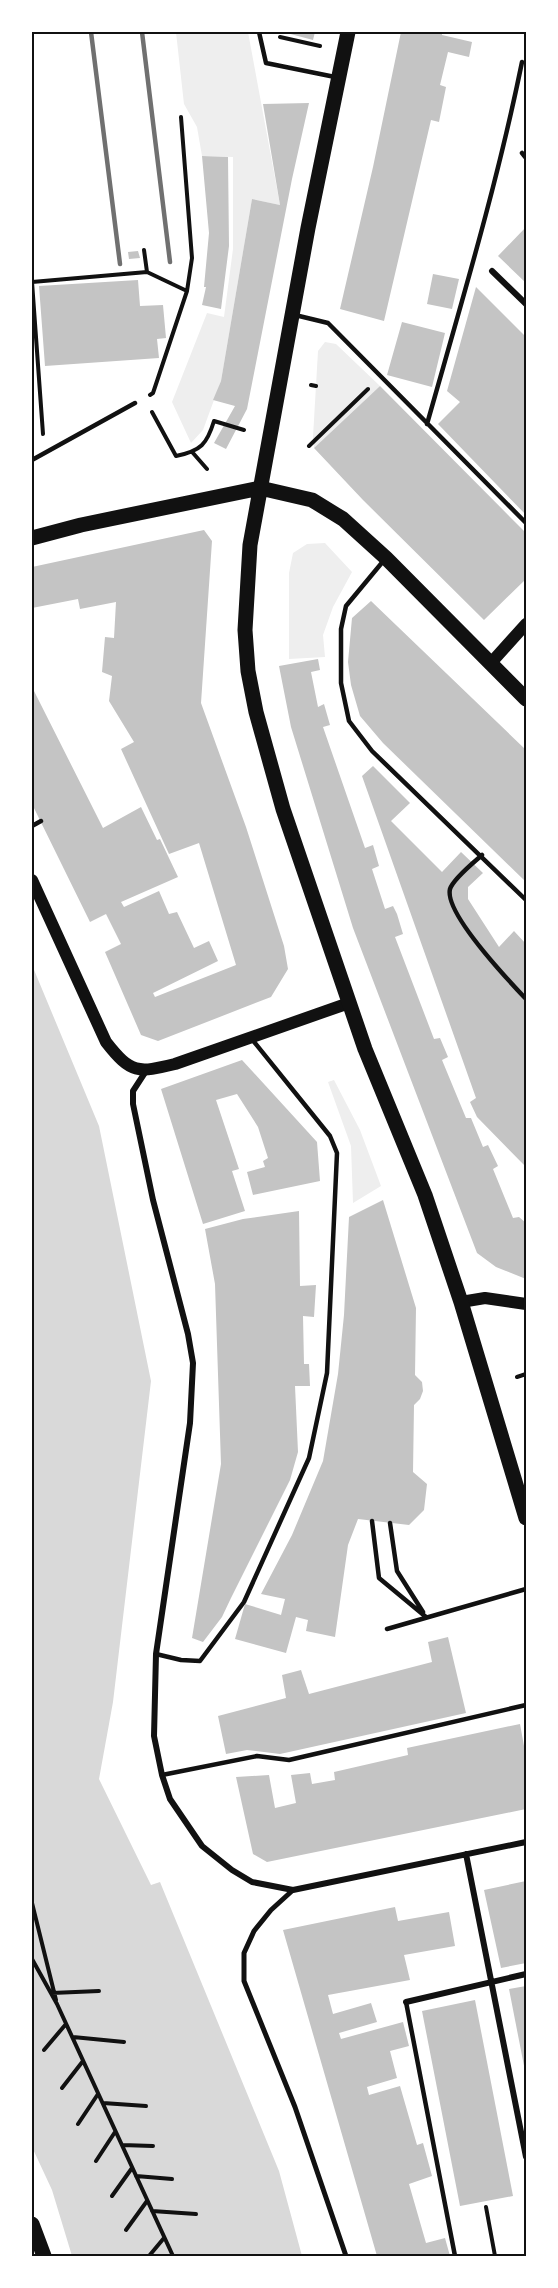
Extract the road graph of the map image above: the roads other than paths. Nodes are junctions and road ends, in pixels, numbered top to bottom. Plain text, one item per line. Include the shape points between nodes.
1 (259, 32) edge
2 (348, 32) edge
3 (522, 63) dead end
4 (338, 78) junction
5 (522, 153) dead end
6 (526, 158) edge
7 (492, 271) dead end
8 (526, 304) edge
9 (293, 314) junction
10 (135, 403) road end
11 (427, 424) junction
12 (32, 460) edge
13 (260, 488) junction
14 (526, 523) edge
15 (32, 538) edge
16 (386, 558) junction
17 (526, 624) edge
18 (490, 664) junction
19 (526, 699) edge
20 (40, 821) dead end
21 (32, 826) edge
22 (482, 855) junction
23 (32, 880) edge
24 (526, 900) edge
25 (526, 999) edge
26 (349, 1003) junction
27 (251, 1038) junction
28 (146, 1071) junction
29 (461, 1302) junction
30 (526, 1304) edge
31 (526, 1518) edge
32 (372, 1521) dead end
33 (390, 1523) dead end
34 (526, 1589) edge
35 (426, 1617) junction
36 (387, 1629) dead end
37 (156, 1654) junction
38 (526, 1705) edge
39 (162, 1775) junction
40 (526, 1842) edge
41 (466, 1854) junction
42 (293, 1890) junction
43 (526, 1974) edge
44 (493, 1981) junction
45 (406, 2002) joint
46 (526, 2157) edge
47 (32, 2224) edge
48 (44, 2256) edge
49 (346, 2256) edge
50 (455, 2256) edge

1 - 4 lane via 266,63
2 - 4 main road
3 - 11 lane via 495,182
4 - 9 main road
5 - 6 lane
7 - 8 street
9 - 11 lane via 327,324
9 - 13 main road
10 - 12 lane
11 - 14 lane
13 - 15 main road
13 - 16 main road via 312,500 343,519
13 - 26 main road via 248,564 248,671 283,809
16 - 18 main road
16 - 22 lane via 346,606 341,629 341,683 349,721 372,751
17 - 18 main road
18 - 19 main road
20 - 21 lane
22 - 24 lane
22 - 25 lane via 454,882 450,899 488,957
23 - 28 main road via 106,1042 130,1066
26 - 27 main road
26 - 29 main road via 425,1195
27 - 28 main road
27 - 37 lane via 330,1136 338,1153 327,1373 309,1458 244,1602 200,1661
28 - 37 street via 133,1091 133,1104 193,1363 190,1423
29 - 30 main road via 485,1298
29 - 31 main road
32 - 35 lane via 379,1578
33 - 35 lane via 397,1571
34 - 35 lane
35 - 36 lane
37 - 39 street via 154,1736
38 - 39 lane via 289,1760 256,1756
39 - 42 street via 170,1799 202,1846 252,1882
40 - 41 street
41 - 42 street
41 - 44 street
42 - 49 street via 254,1931 244,1953 244,1981 295,2107
43 - 44 street
44 - 45 street
44 - 46 street
45 - 50 lane
47 - 48 main road

